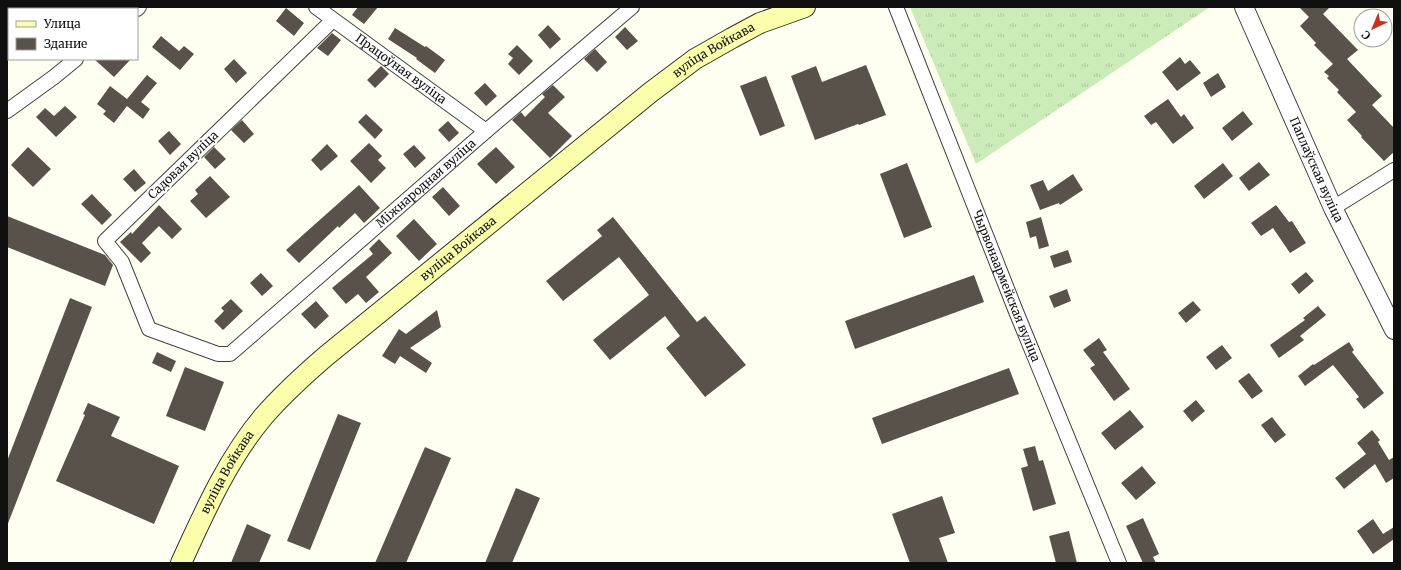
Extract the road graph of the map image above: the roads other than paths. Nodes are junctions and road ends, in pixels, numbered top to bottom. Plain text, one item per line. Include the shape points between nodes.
1 (316, 7) edge
2 (632, 7) edge
3 (805, 7) edge
4 (896, 7) edge
5 (1244, 7) edge
6 (333, 20) junction
7 (75, 60) edge
8 (7, 111) edge
9 (486, 131) junction
10 (1394, 170) edge
11 (1333, 208) junction
12 (1394, 330) edge
13 (218, 354) joint
14 (181, 563) edge
15 (1119, 563) edge

1 - 6 street, Працоўная вуліца
2 - 9 street, Міжнародная вуліца
3 - 14 main road, вуліца Войкава via 750,28 695,59 645,96 300,378 263,417 235,456
4 - 15 street, Чырвонаармейская вуліца
5 - 11 street, Паплаўская вуліца
6 - 9 street, Працоўная вуліца
6 - 13 street, Садовая вуліца via 105,241 122,262 149,329
7 - 8 street
9 - 13 street, Міжнародная вуліца via 230,354
10 - 11 street
11 - 12 street, Паплаўская вуліца

